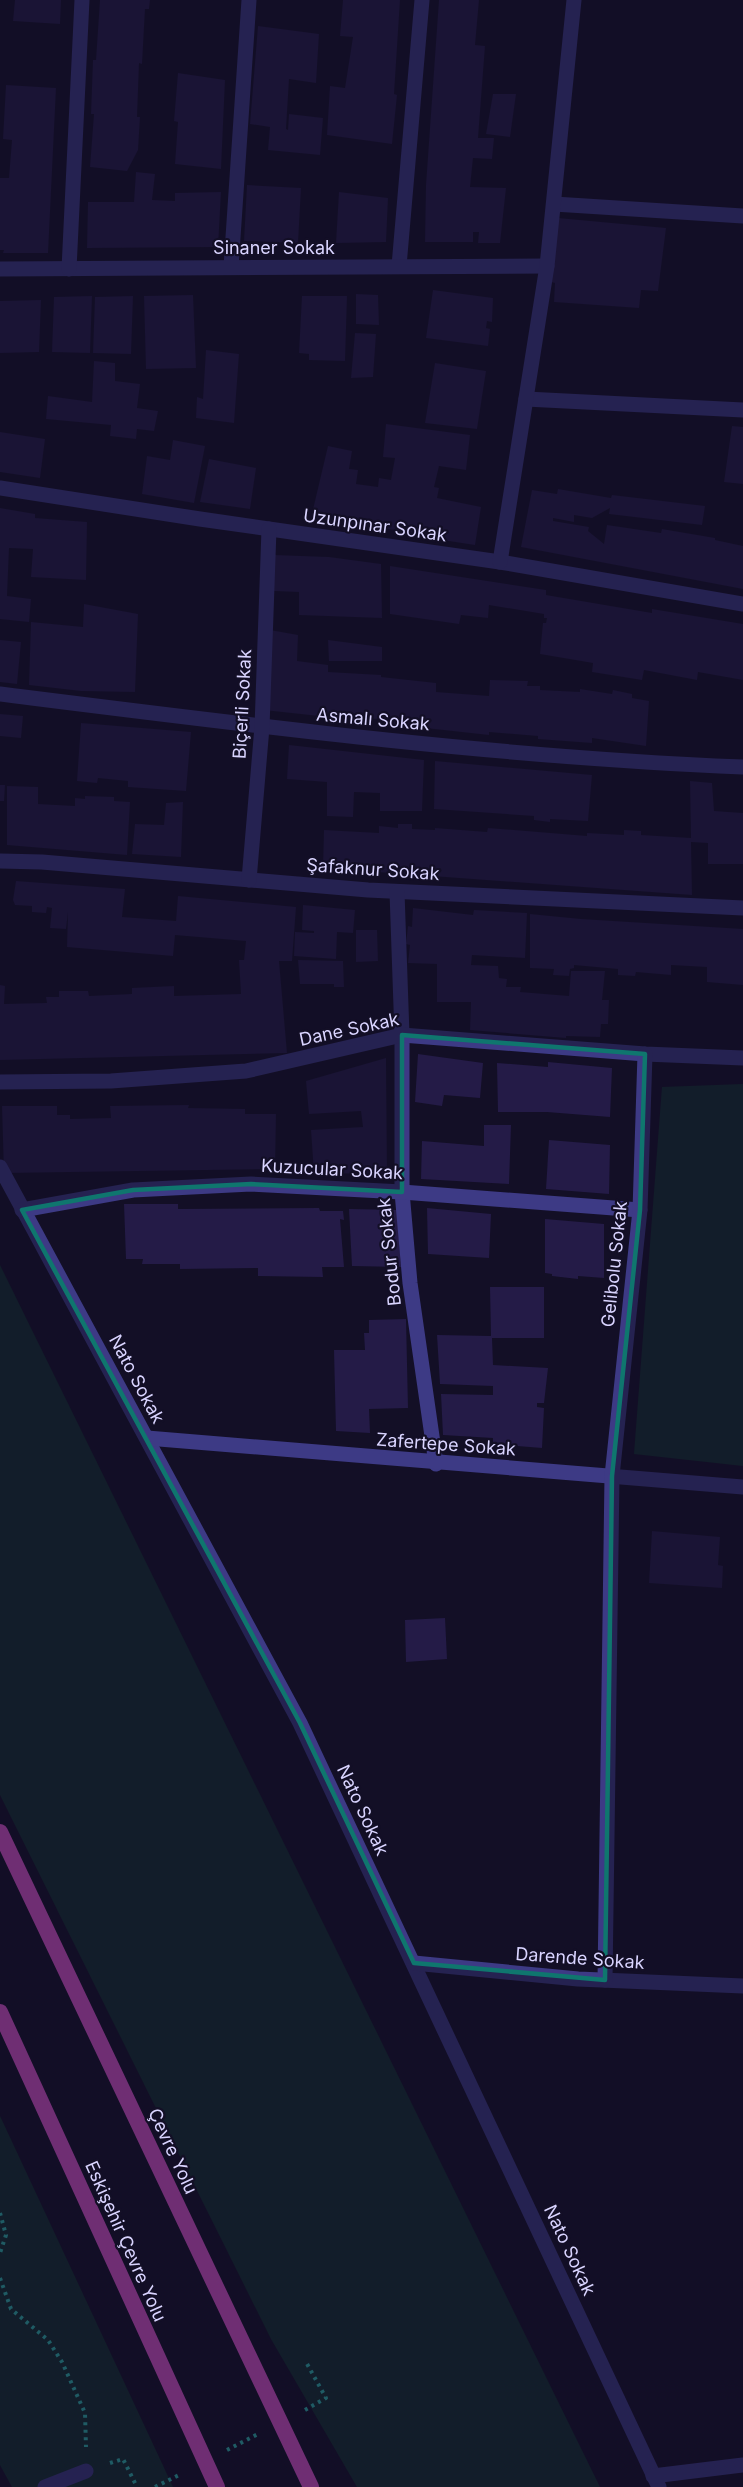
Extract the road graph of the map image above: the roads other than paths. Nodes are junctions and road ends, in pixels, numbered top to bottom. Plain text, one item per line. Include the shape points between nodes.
1 (82, 0) edge
2 (249, 0) edge
3 (422, 0) edge
4 (574, 0) edge
5 (554, 204) junction
6 (743, 216) edge
7 (399, 266) junction
8 (548, 266) junction
9 (231, 267) junction
10 (0, 269) edge
11 (69, 269) junction
12 (526, 399) junction
13 (743, 410) edge
14 (0, 488) edge
15 (269, 529) junction
16 (500, 562) junction
17 (743, 604) edge
18 (0, 694) edge
19 (262, 727) junction
20 (743, 767) edge
21 (0, 861) edge
22 (249, 880) junction
23 (397, 892) junction
24 (743, 908) edge
25 (402, 1035) junction
26 (645, 1054) junction
27 (743, 1058) edge
28 (0, 1082) edge
29 (0, 1167) edge
30 (402, 1192) junction
31 (22, 1210) junction
32 (640, 1210) junction
33 (147, 1438) junction
34 (436, 1464) junction
35 (612, 1476) junction
36 (743, 1487) edge
37 (0, 1832) edge
38 (414, 1963) junction
39 (605, 1980) junction
40 (743, 1986) edge
41 (0, 2012) edge
42 (743, 2465) edge
43 (86, 2471) road end
44 (656, 2481) edge
45 (45, 2487) edge
46 (216, 2487) edge
47 (311, 2487) edge

1 - 11 street
2 - 9 street
3 - 7 street
4 - 5 street
5 - 6 street
5 - 8 street
7 - 8 street, Sinaner Sokak
7 - 9 street, Sinaner Sokak
8 - 12 street
9 - 11 street, Sinaner Sokak
10 - 11 street, Sinaner Sokak
12 - 13 street
12 - 16 street
14 - 15 street, Uzunpınar Sokak
15 - 16 street, Uzunpınar Sokak
15 - 19 street, Biçerli Sokak
16 - 17 street, Uzunpınar Sokak
18 - 19 street, Asmalı Sokak
19 - 20 street, Asmalı Sokak via 646,763
19 - 22 street, Biçerli Sokak
21 - 22 street, Şafaknur Sokak
22 - 23 street, Şafaknur Sokak
23 - 24 street, Şafaknur Sokak
23 - 25 street, Bodur Sokak
25 - 26 street, Dane Sokak
25 - 28 street, Dane Sokak via 246,1071 111,1081
25 - 30 street, Bodur Sokak
26 - 27 street, Dane Sokak
26 - 32 street, Gelibolu Sokak
29 - 31 street, Nato Sokak
30 - 31 street, Kuzucular Sokak via 251,1184 134,1190
30 - 32 street, Kuzucular Sokak
30 - 34 street, Bodur Sokak
31 - 33 street, Nato Sokak
32 - 35 street, Gelibolu Sokak
33 - 34 street, Zafertepe Sokak
33 - 38 street, Nato Sokak via 300,1723
34 - 35 street, Zafertepe Sokak
35 - 36 street, Zafertepe Sokak
35 - 39 street, Gelibolu Sokak
37 - 47 highway, Çevre Yolu
38 - 39 street, Darende Sokak
38 - 44 street, Nato Sokak
39 - 40 street, Darende Sokak
41 - 46 highway, Eskişehir Çevre Yolu
42 - 44 street
43 - 45 street

